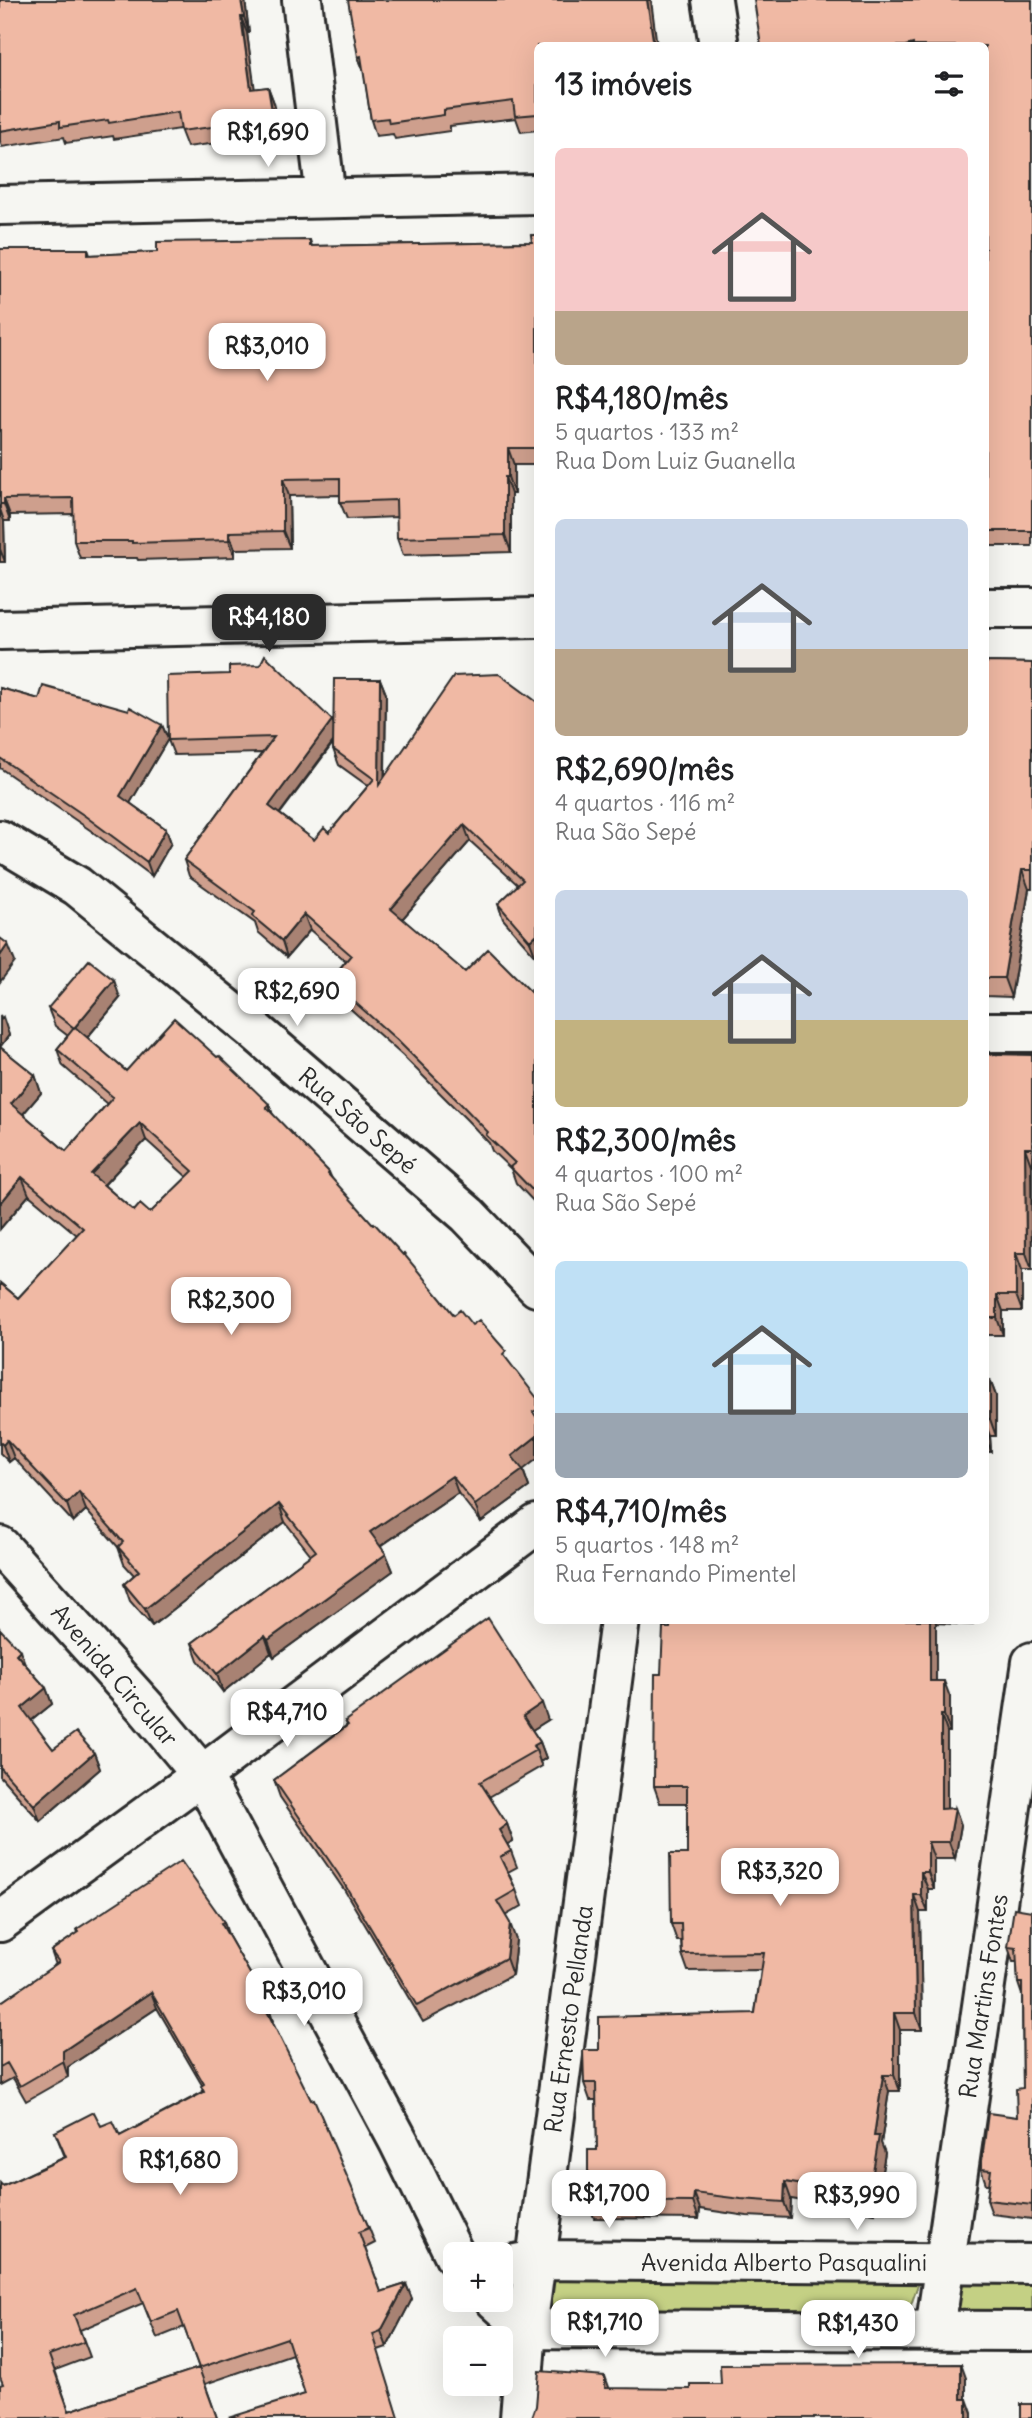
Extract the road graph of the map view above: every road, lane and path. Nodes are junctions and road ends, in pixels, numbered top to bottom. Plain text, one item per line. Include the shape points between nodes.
1 (302, 0) edge
2 (712, 0) edge
3 (718, 42) edge
4 (534, 194) edge
5 (327, 198) junction
6 (0, 205) edge
7 (1032, 607) edge
8 (989, 608) edge
9 (534, 618) edge
10 (0, 630) edge
11 (0, 840) edge
12 (989, 1032) edge
13 (1032, 1032) edge
14 (534, 1284) edge
15 (534, 1526) edge
16 (0, 1546) edge
17 (620, 1624) edge
18 (1032, 1662) edge
19 (202, 1775) junction
20 (1017, 1871) edge
21 (0, 1922) edge
22 (448, 2242) edge
23 (518, 2263) edge
24 (943, 2263) junction
25 (1032, 2264) edge
26 (508, 2312) edge
27 (527, 2329) junction
28 (935, 2330) junction
29 (1032, 2331) edge
30 (520, 2418) edge

1 - 5 street
2 - 3 street
4 - 5 street
5 - 6 street
7 - 8 street
9 - 10 street
11 - 14 street, Rua São Sepé via 77,886 254,1030 468,1215
12 - 13 street
15 - 19 street
16 - 19 street, Avenida Circular
17 - 23 street, Rua Ernesto Pellanda
18 - 20 street, Rua Martins Fontes
19 - 21 street
19 - 22 street, Avenida Circular
20 - 24 street, Rua Martins Fontes
23 - 24 street, Avenida Alberto Pasqualini
23 - 27 street, Rua Ernesto Pellanda
24 - 25 street, Avenida Alberto Pasqualini
24 - 28 street, Rua Martins Fontes
26 - 27 street
27 - 28 street
27 - 30 street, Rua Ernesto Pellanda
28 - 29 street

